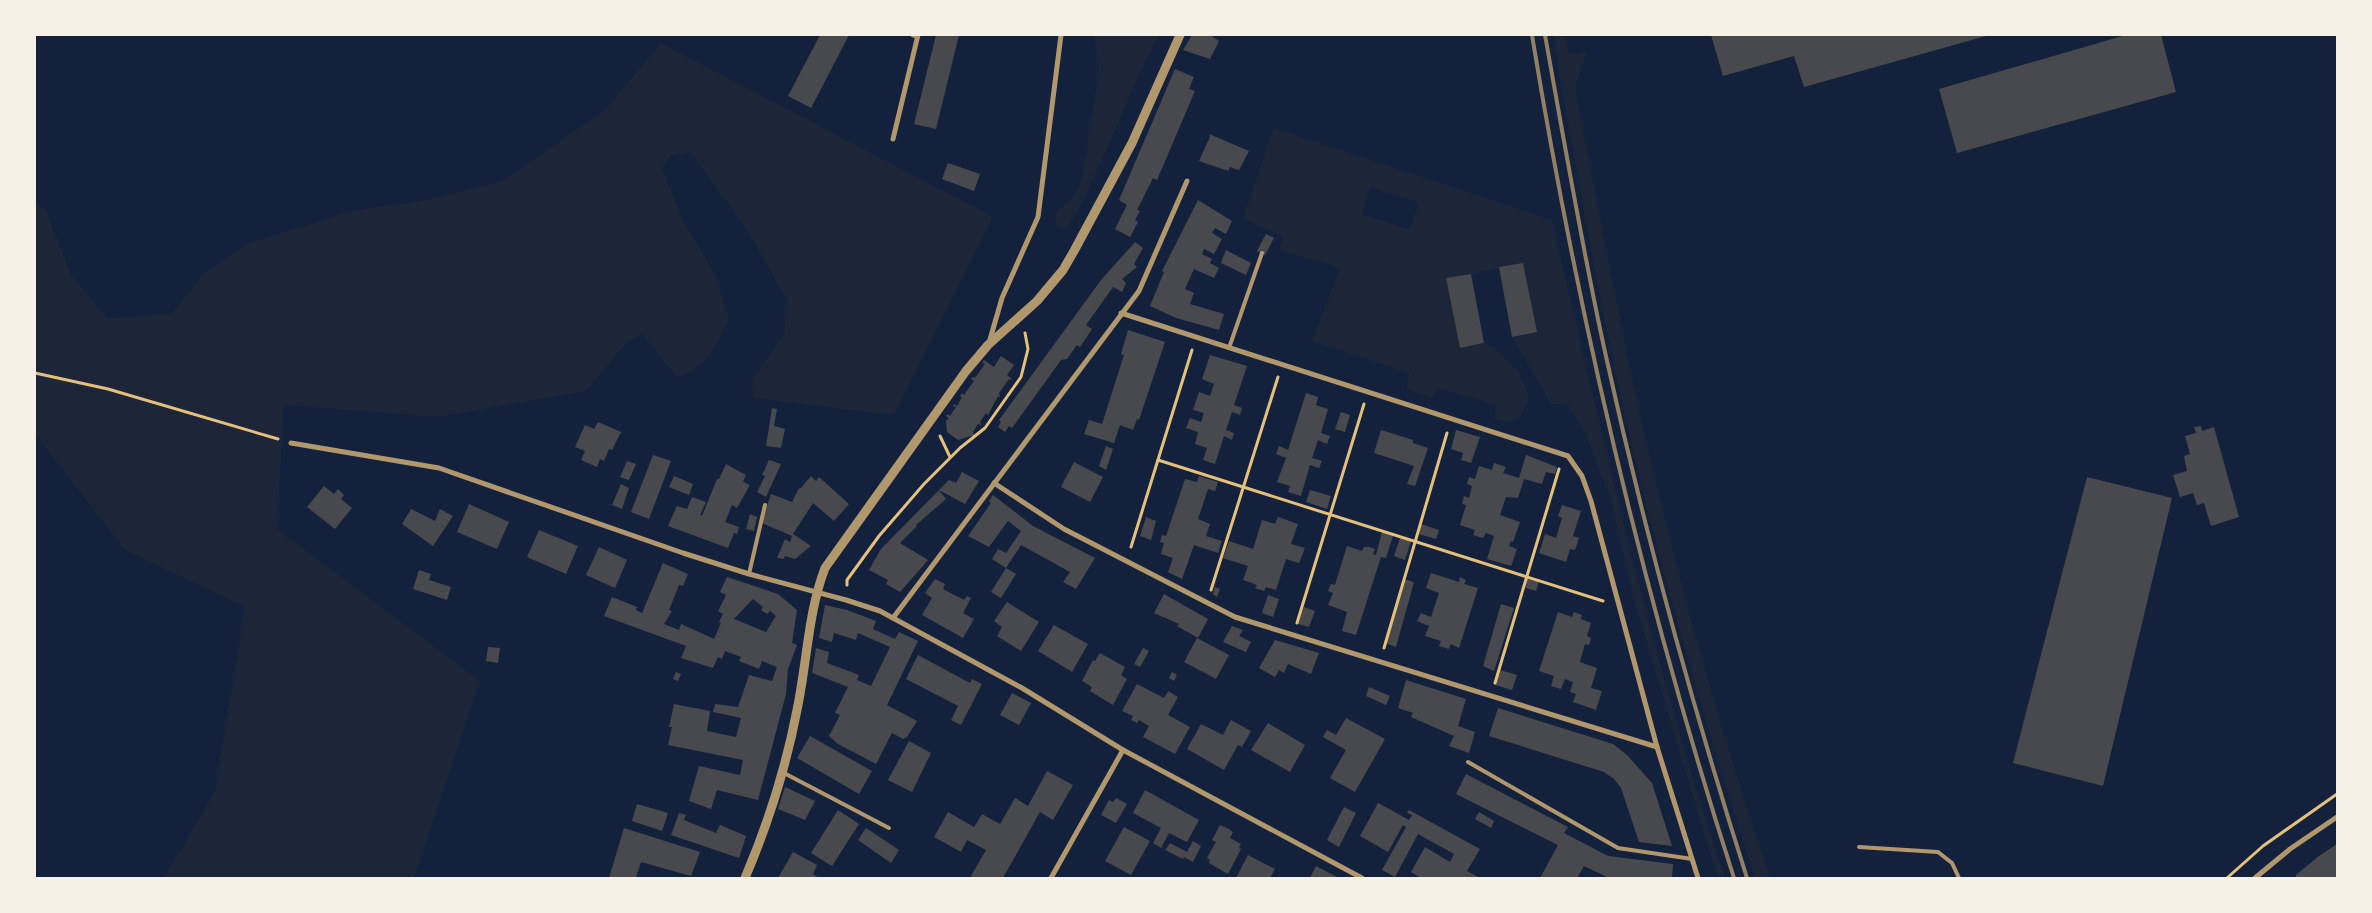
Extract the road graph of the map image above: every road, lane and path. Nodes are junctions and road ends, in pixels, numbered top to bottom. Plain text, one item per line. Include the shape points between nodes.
1 (1061, 35) edge
2 (1180, 35) edge
3 (916, 36) edge
4 (893, 139) dead end
5 (1187, 181) dead end
6 (1262, 253) dead end
7 (1121, 314) junction
8 (1022, 315) junction
9 (1196, 337) junction
10 (988, 345) junction
11 (1229, 348) junction
12 (1282, 364) junction
13 (35, 373) edge
14 (1368, 392) junction
15 (1451, 418) junction
16 (931, 420) junction
17 (291, 443) joint
18 (1564, 454) junction
19 (950, 457) junction
20 (1158, 460) junction
21 (994, 483) junction
22 (1245, 486) junction
23 (764, 505) dead end
24 (1330, 516) junction
25 (1415, 542) junction
26 (1126, 562) junction
27 (749, 574) junction
28 (1527, 577) junction
29 (817, 592) junction
30 (846, 600) junction
31 (1207, 603) junction
32 (1617, 603) junction
33 (893, 618) junction
34 (1293, 636) junction
35 (1380, 663) junction
36 (1491, 696) junction
37 (1657, 748) junction
38 (1123, 750) junction
39 (1468, 762) dead end
40 (782, 772) junction
41 (2337, 794) edge
42 (2337, 816) edge
43 (889, 828) dead end
44 (1859, 848) dead end
45 (1692, 859) junction
46 (745, 878) edge
47 (1051, 878) edge
48 (1362, 878) edge
49 (1698, 878) edge
50 (1959, 878) edge
51 (2226, 878) edge
52 (2255, 878) edge

1 - 10 street via 1038,217 1002,298
2 - 8 street via 1132,143 1074,252 1048,288
3 - 4 street
5 - 7 street via 1145,279
6 - 11 lane
7 - 9 street
7 - 21 street
8 - 10 street
8 - 19 path via 1028,349 1021,377 985,428
9 - 11 street
9 - 20 path
10 - 16 street
11 - 12 street
12 - 14 street
12 - 22 path
13 - 17 path via 108,389
14 - 15 street
14 - 24 path
15 - 18 street
15 - 25 path
16 - 19 path
16 - 29 street via 831,558
17 - 27 street via 439,468
18 - 28 path
18 - 32 street via 1582,476 1591,501
19 - 30 path via 874,543 847,580
20 - 22 path
20 - 26 path
21 - 26 street via 1047,520
21 - 33 street
22 - 24 path
22 - 31 path
23 - 27 lane
24 - 25 path
24 - 34 path
25 - 28 path
25 - 35 path
26 - 31 street
27 - 29 street
28 - 32 path via 1604,602
28 - 36 path
29 - 30 street
29 - 40 street via 798,709
30 - 33 street
31 - 34 street via 1235,617
32 - 37 street
33 - 38 street via 1022,688
34 - 35 street
35 - 36 street
36 - 37 street
37 - 45 street
38 - 47 street
38 - 48 street
39 - 45 lane via 1618,848
40 - 43 lane
40 - 46 street
41 - 51 path via 2263,846
42 - 52 street
44 - 50 lane via 1938,852 1952,863
45 - 49 street

